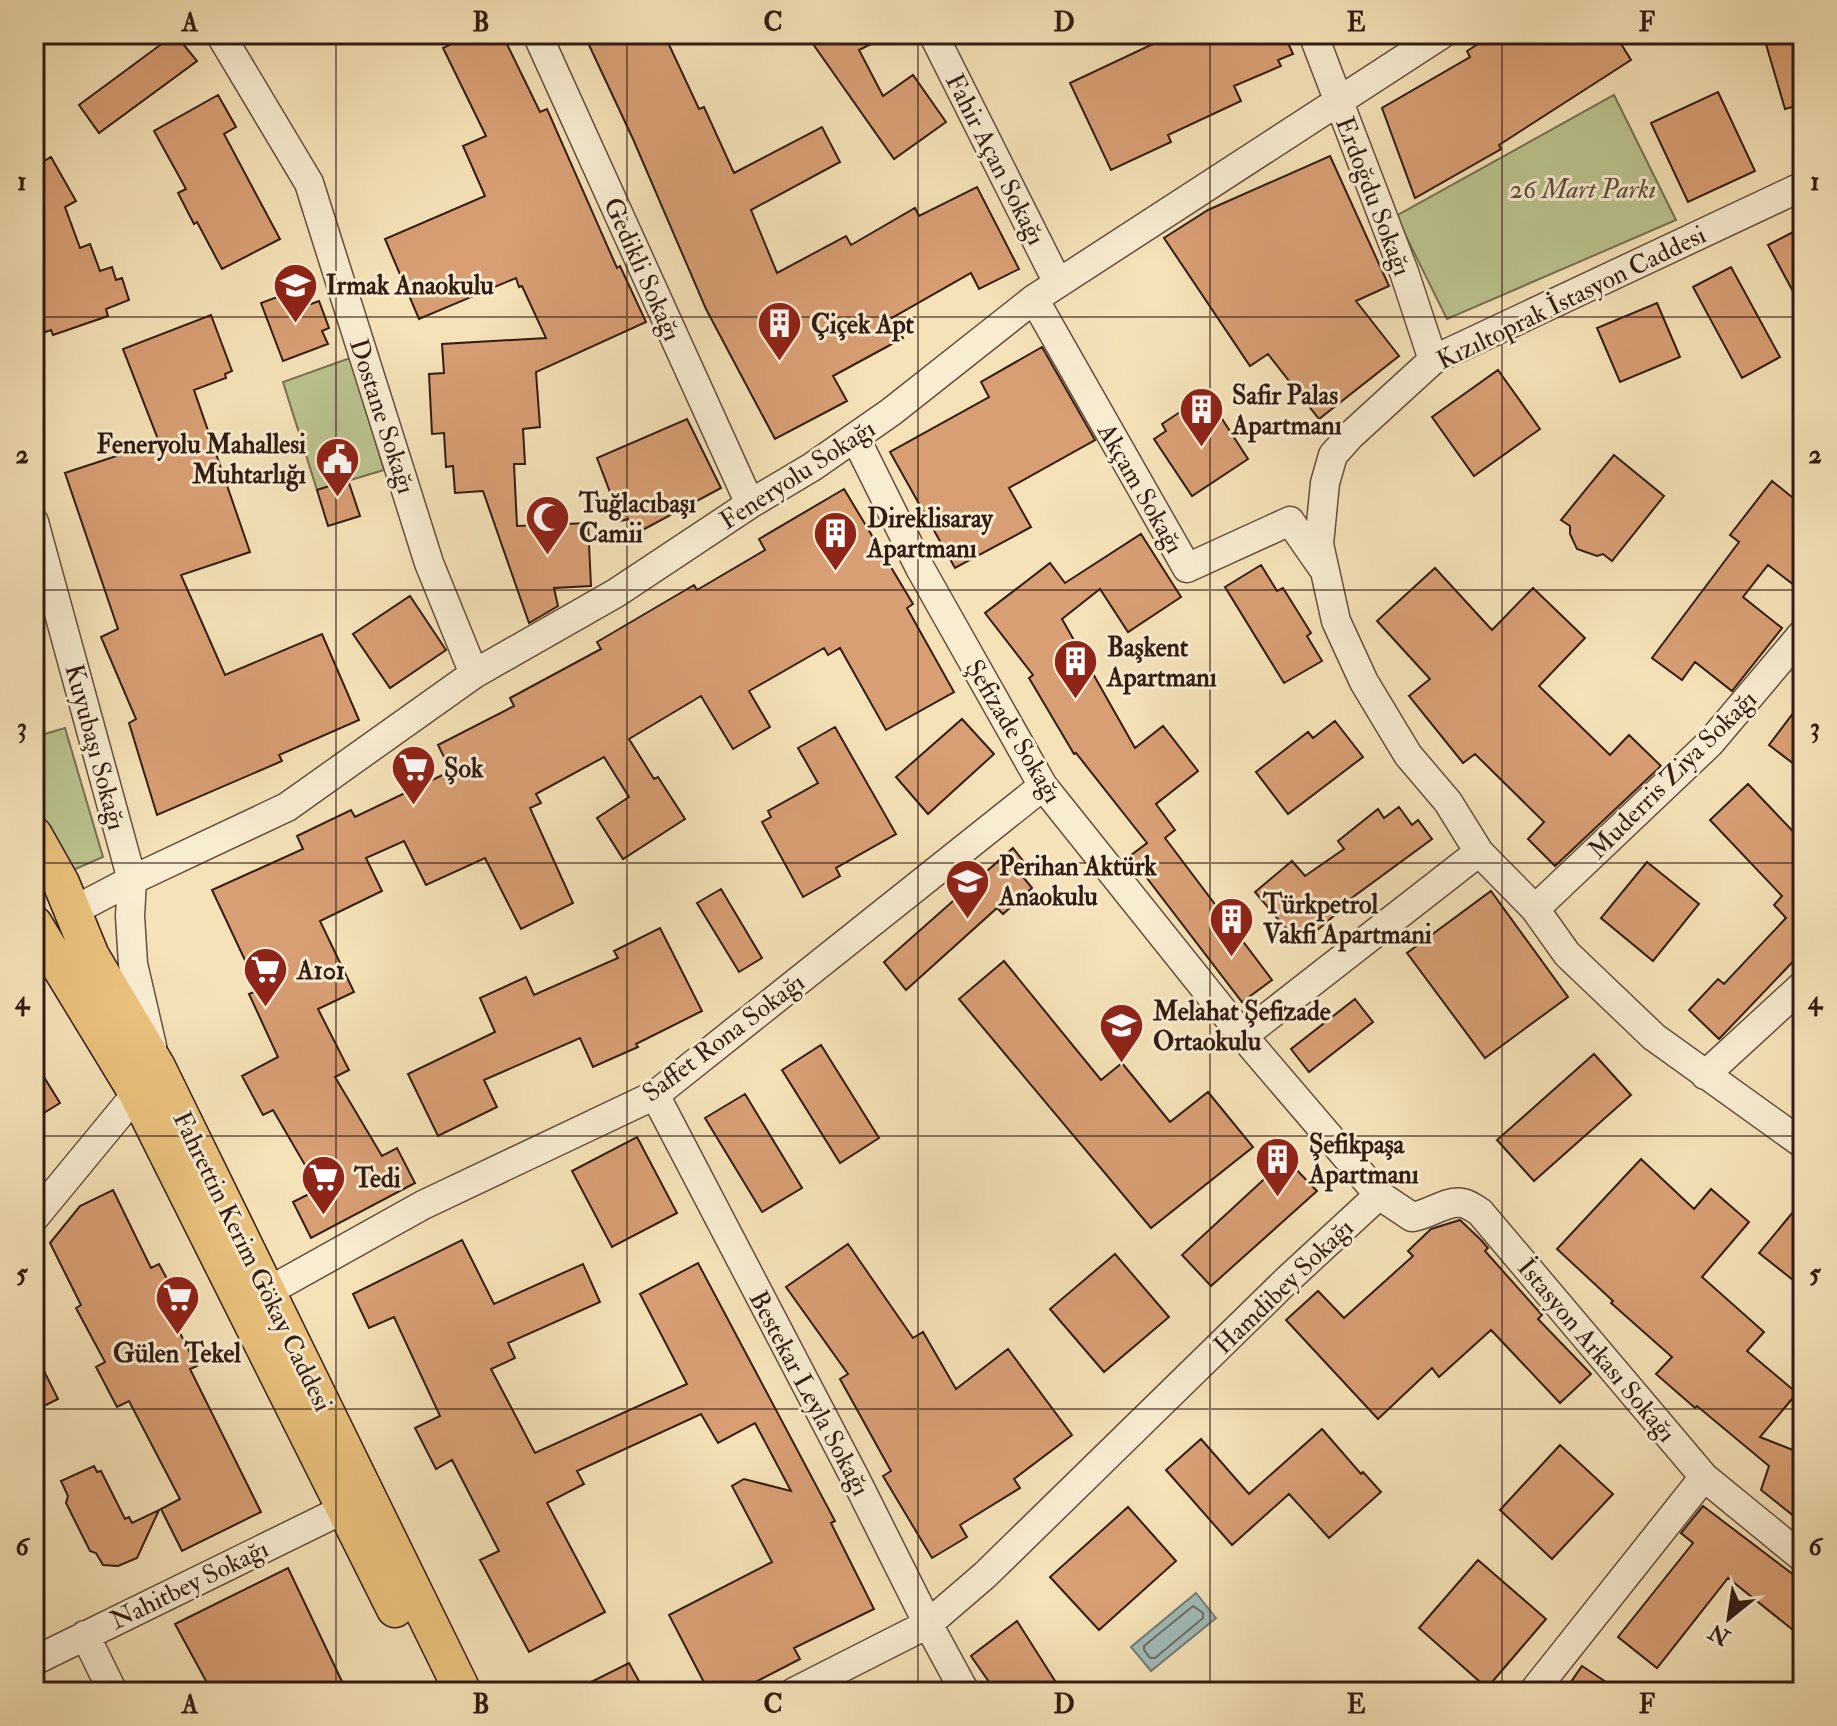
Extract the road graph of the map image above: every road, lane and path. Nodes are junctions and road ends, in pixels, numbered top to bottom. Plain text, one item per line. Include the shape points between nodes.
1 (220, 34) edge
2 (537, 34) edge
3 (933, 34) edge
4 (1313, 34) edge
5 (1442, 34) edge
6 (1337, 101) junction
7 (1803, 186) edge
8 (1058, 283) junction
9 (1034, 299) junction
10 (1433, 360) junction
11 (855, 437) junction
12 (750, 504) junction
13 (34, 522) edge
14 (1324, 571) junction
15 (1803, 633) edge
16 (474, 674) junction
17 (1043, 786) junction
18 (34, 835) edge
19 (1479, 852) junction
20 (132, 880) junction
21 (1535, 909) junction
22 (73, 911) junction
23 (34, 924) edge
24 (57, 963) junction
25 (1803, 985) edge
26 (1243, 1036) junction
27 (1705, 1075) junction
28 (147, 1080) junction
29 (655, 1095) junction
30 (1803, 1144) edge
31 (1379, 1195) junction
32 (34, 1218) edge
33 (256, 1298) junction
34 (1704, 1477) junction
35 (344, 1509) junction
36 (1803, 1558) edge
37 (928, 1624) junction
38 (85, 1635) junction
39 (34, 1661) edge
40 (113, 1692) edge
41 (437, 1692) edge
42 (463, 1692) edge
43 (794, 1692) edge
44 (965, 1692) edge
45 (1533, 1692) edge

1 - 16 street, Dostane Sokağı via 309,183 429,563
2 - 12 street, Gedikli Sokağı
3 - 8 street, Fahir Açan Sokağı
4 - 6 street, Erdoğdu Sokağı
5 - 6 street, Feneryolu Sokağı
6 - 8 street, Feneryolu Sokağı
6 - 10 street, Erdoğdu Sokağı
7 - 10 street, Kızıltoprak İstasyon Caddesi
8 - 9 street, Feneryolu Sokağı
9 - 11 street, Feneryolu Sokağı
9 - 14 street, Akçam Sokağı via 1187,568 1290,521
10 - 14 street, Kızıltoprak İstasyon Caddesi via 1333,455 1319,544
11 - 12 street, Feneryolu Sokağı
11 - 17 street, Şefizade Sokağı via 920,568
12 - 16 street, Feneryolu Sokağı via 616,593
13 - 20 street, Kuyubaşı Sokağı
14 - 19 street, Kızıltoprak İstasyon Caddesi via 1336,621 1364,682 1408,755 1448,802
15 - 21 street, Muderris Ziya Sokağı via 1710,743
16 - 20 street, Feneryolu Sokağı via 287,807
17 - 26 street, Şefizade Sokağı
17 - 29 street, Saffet Rona Sokağı
18 - 22 main road, Fahrettin Kerim Gökay Caddesi
19 - 21 street, Kızıltoprak İstasyon Caddesi
19 - 26 street
20 - 22 street, Feneryolu Sokağı
20 - 28 street, Kuyubaşı Sokağı via 133,964
21 - 27 street, Kızıltoprak İstasyon Caddesi via 1567,954 1654,1037
22 - 24 main road
22 - 28 main road, Fahrettin Kerim Gökay Caddesi
23 - 24 main road, Fahrettin Kerim Gökay Caddesi
24 - 28 main road, Fahrettin Kerim Gökay Caddesi
25 - 27 street
26 - 31 street
27 - 30 street, Kızıltoprak İstasyon Caddesi
28 - 32 street
28 - 33 main road, Fahrettin Kerim Gökay Caddesi
29 - 33 street, Saffet Rona Sokağı via 423,1205
29 - 37 street, Bestekar Leyla Sokağı
31 - 34 street, İstasyon Arkası Sokağı via 1412,1217 1462,1203 1480,1212
31 - 37 street, Hamdibey Sokağı
33 - 35 main road, Fahrettin Kerim Gökay Caddesi
33 - 42 main road, Fahrettin Kerim Gökay Caddesi
34 - 36 street, İstasyon Arkası Sokağı
34 - 45 street
35 - 38 street, Nahitbey Sokağı
35 - 41 main road, Fahrettin Kerim Gökay Caddesi
37 - 43 street, Hamdibey Sokağı
37 - 44 street, Bestekar Leyla Sokağı
38 - 39 street, Nahitbey Sokağı
38 - 40 street

